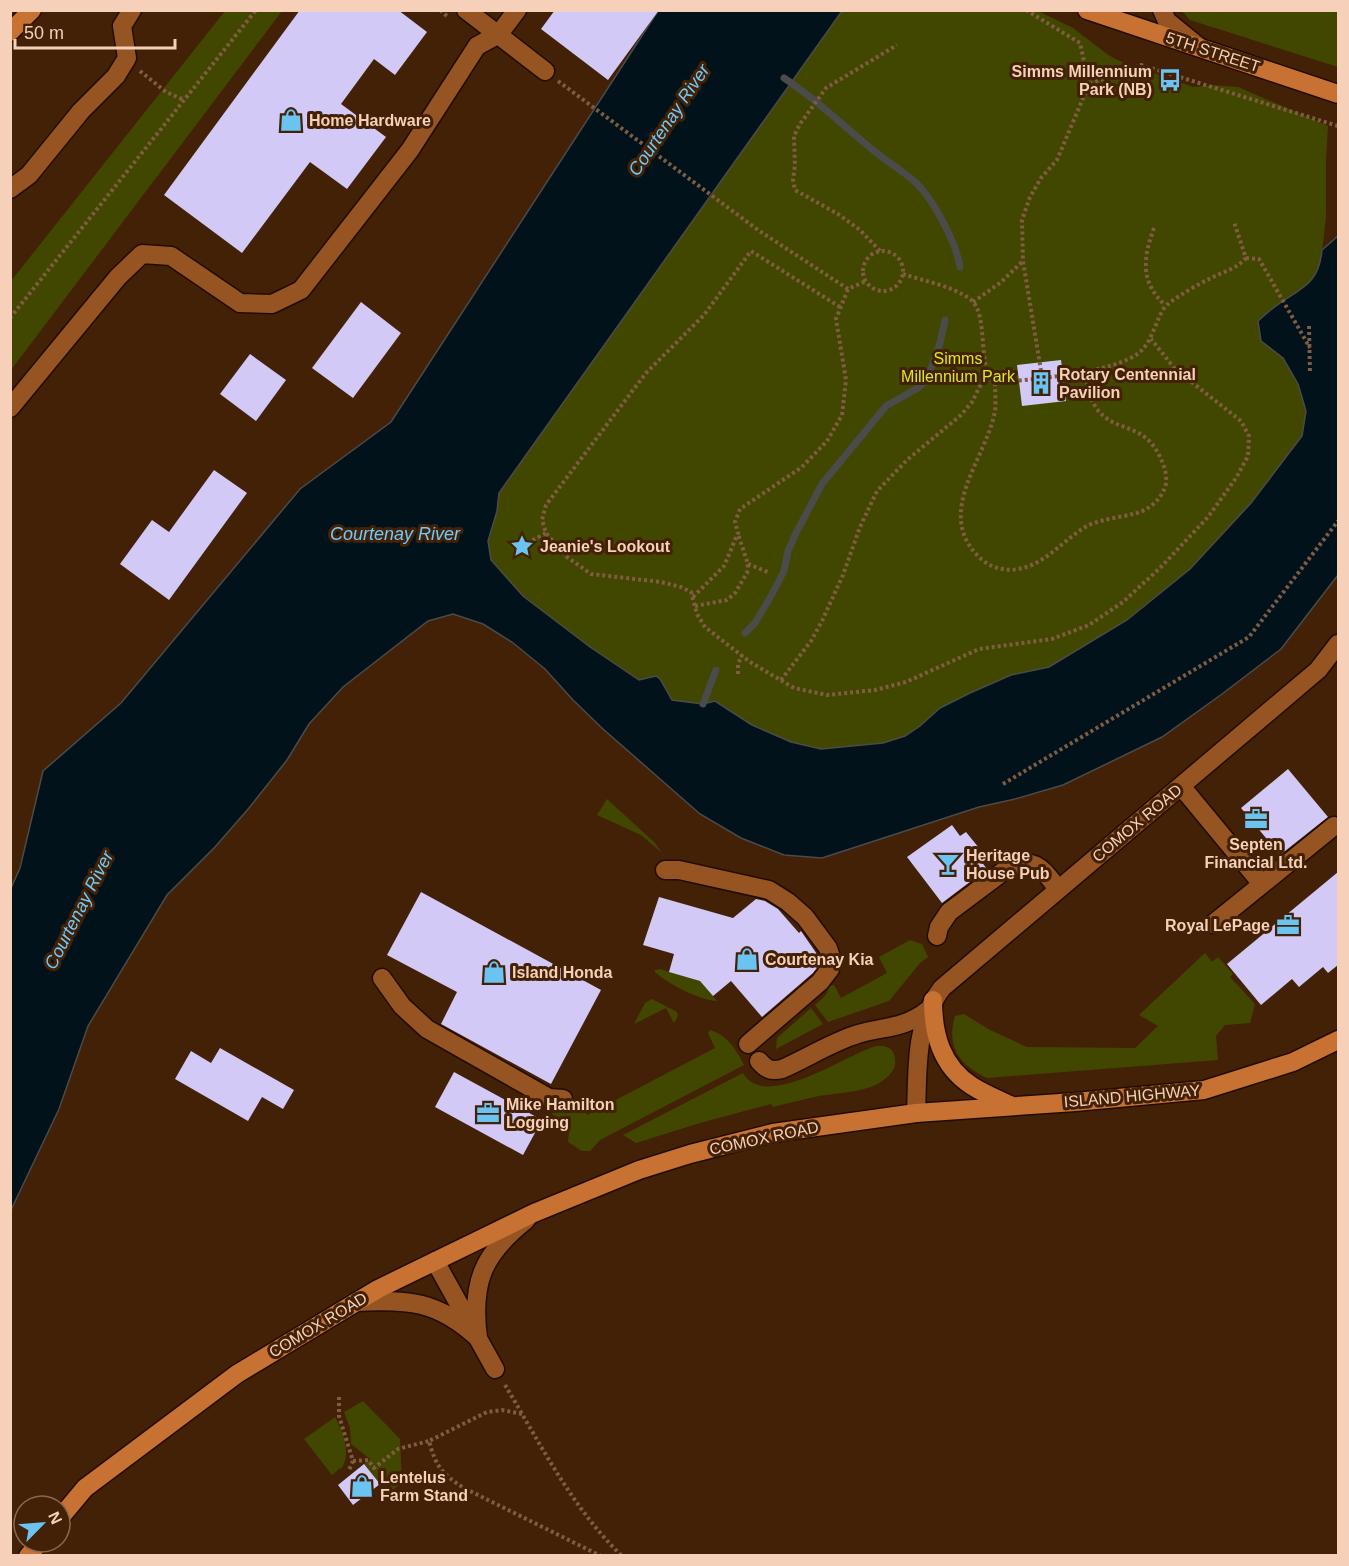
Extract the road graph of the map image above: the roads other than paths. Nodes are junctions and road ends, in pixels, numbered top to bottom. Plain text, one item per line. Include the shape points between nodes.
1 (32, 10) edge
2 (132, 10) edge
3 (466, 10) edge
4 (517, 10) edge
5 (1162, 10) edge
6 (1088, 11) edge
7 (10, 32) edge
8 (499, 34) junction
9 (1201, 48) junction
10 (545, 71) road end
11 (1338, 94) edge
12 (10, 189) edge
13 (10, 408) edge
14 (1338, 644) edge
15 (1181, 786) junction
16 (1334, 826) dead end
17 (665, 870) dead end
18 (1262, 884) junction
19 (1058, 889) junction
20 (1213, 924) dead end
21 (937, 936) dead end
22 (382, 978) dead end
23 (930, 1005) junction
24 (1338, 1040) edge
25 (748, 1044) dead end
26 (759, 1061) dead end
27 (563, 1099) dead end
28 (1011, 1105) junction
29 (916, 1113) junction
30 (543, 1209) junction
31 (435, 1261) junction
32 (356, 1302) junction
33 (478, 1338) junction
34 (495, 1369) road end
35 (72, 1504) edge

1 - 7 main road
2 - 12 street via 122,26 127,58 116,76 81,111 29,175
3 - 8 street
4 - 8 street
5 - 9 street via 1167,21
6 - 9 main road, 5TH STREET
8 - 10 street
8 - 13 street via 477,46 410,150 301,290 272,304 240,303 171,256 142,254 118,277
9 - 11 main road, 5TH STREET
14 - 15 street, COMOX ROAD via 1318,670
15 - 18 street
15 - 19 street, COMOX ROAD
16 - 18 street
17 - 25 street via 769,890 805,916 828,948 830,969 820,982
18 - 20 street
19 - 21 street via 1034,863 1020,863 949,912
19 - 23 street, COMOX ROAD via 952,978
22 - 27 street via 402,1006 427,1029 549,1098
23 - 26 street via 917,1018 890,1029 857,1035 782,1070 765,1068
23 - 28 main road via 942,1053 954,1069 971,1086
23 - 29 street, COMOX ROAD via 920,1035
24 - 28 main road, ISLAND HIGHWAY via 1293,1062 1204,1090
28 - 29 main road, ISLAND HIGHWAY
29 - 30 main road, COMOX ROAD via 773,1133 639,1170
30 - 31 main road, COMOX ROAD
30 - 33 street via 509,1234 483,1270 476,1292
31 - 32 main road, COMOX ROAD
31 - 33 street
32 - 33 street via 412,1302 439,1310
32 - 35 main road, COMOX ROAD via 237,1374 85,1488
33 - 34 street

